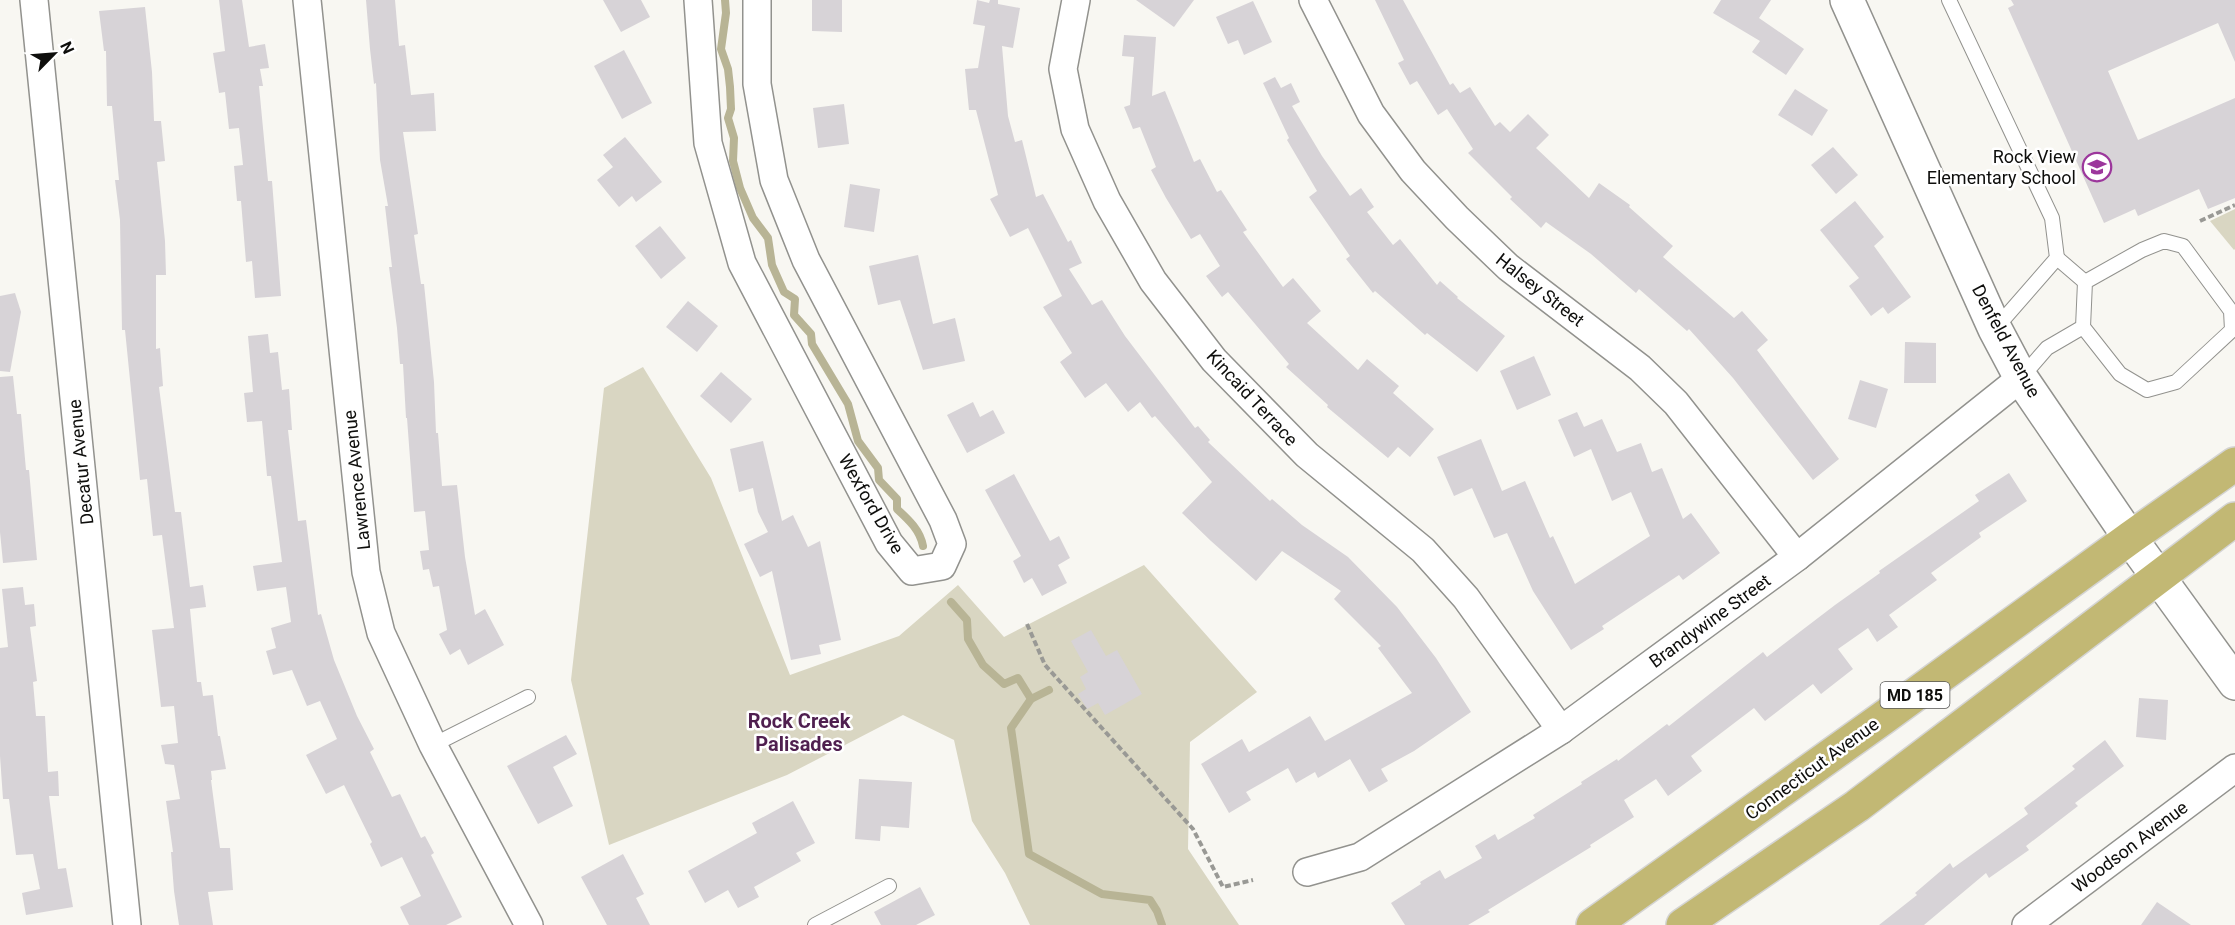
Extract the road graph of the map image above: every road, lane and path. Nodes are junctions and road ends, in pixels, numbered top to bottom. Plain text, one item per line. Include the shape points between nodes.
1 (34, 0) edge
2 (308, 0) edge
3 (698, 0) edge
4 (757, 0) edge
5 (1076, 0) edge
6 (1313, 0) edge
7 (1847, 0) edge
8 (1949, 0) edge
9 (2235, 205) edge
10 (2200, 221) dead end
11 (2057, 258) junction
12 (2085, 282) junction
13 (2083, 327) junction
14 (1995, 329) junction
15 (2021, 378) junction
16 (2235, 464) edge
17 (2235, 519) edge
18 (2130, 538) junction
19 (1797, 557) junction
20 (2159, 576) junction
21 (1027, 624) dead end
22 (2235, 683) edge
23 (528, 697) dead end
24 (1561, 730) junction
25 (433, 745) junction
26 (2235, 768) edge
27 (1307, 872) dead end
28 (1253, 880) dead end
29 (889, 886) dead end
30 (2033, 923) edge
31 (127, 925) edge
32 (529, 925) edge
33 (814, 925) edge
34 (1593, 925) edge
35 (1683, 925) edge

1 - 31 street, Decatur Avenue
2 - 25 street, Lawrence Avenue via 366,572 381,633
3 - 4 street, Wexford Drive via 708,142 742,263 889,543 912,571 942,566 952,544 943,520 806,260 774,180 757,84
5 - 24 street, Kincaid Terrace via 1064,69 1075,129 1107,201 1153,281 1214,360 1307,455 1423,550 1466,598
6 - 19 street, Halsey Street via 1371,114 1413,171 1508,267 1640,368 1676,403
7 - 14 street, Denfeld Avenue
8 - 11 lane via 2052,218
9 - 10 path
11 - 12 lane
11 - 14 lane
12 - 13 lane
12 - 13 lane via 2164,241 2183,246 2231,311 2232,330 2176,382 2147,390 2120,374
13 - 15 lane, Brandywine Street via 2047,348
14 - 15 street, Denfeld Avenue
15 - 18 street, Denfeld Avenue
15 - 19 street, Brandywine Street
16 - 18 main road, Connecticut Avenue / MD 185
17 - 20 main road, MD 185
18 - 20 street, Denfeld Avenue
18 - 34 main road, Connecticut Avenue / MD 185
19 - 24 street, Brandywine Street
20 - 22 street, Denfeld Avenue
20 - 35 main road, MD 185 via 1857,806
21 - 28 path via 1045,665 1192,829 1223,887
23 - 25 lane
24 - 27 street, Brandywine Street via 1360,857
25 - 32 street, Lawrence Avenue
26 - 30 street, Woodson Avenue
29 - 33 lane

